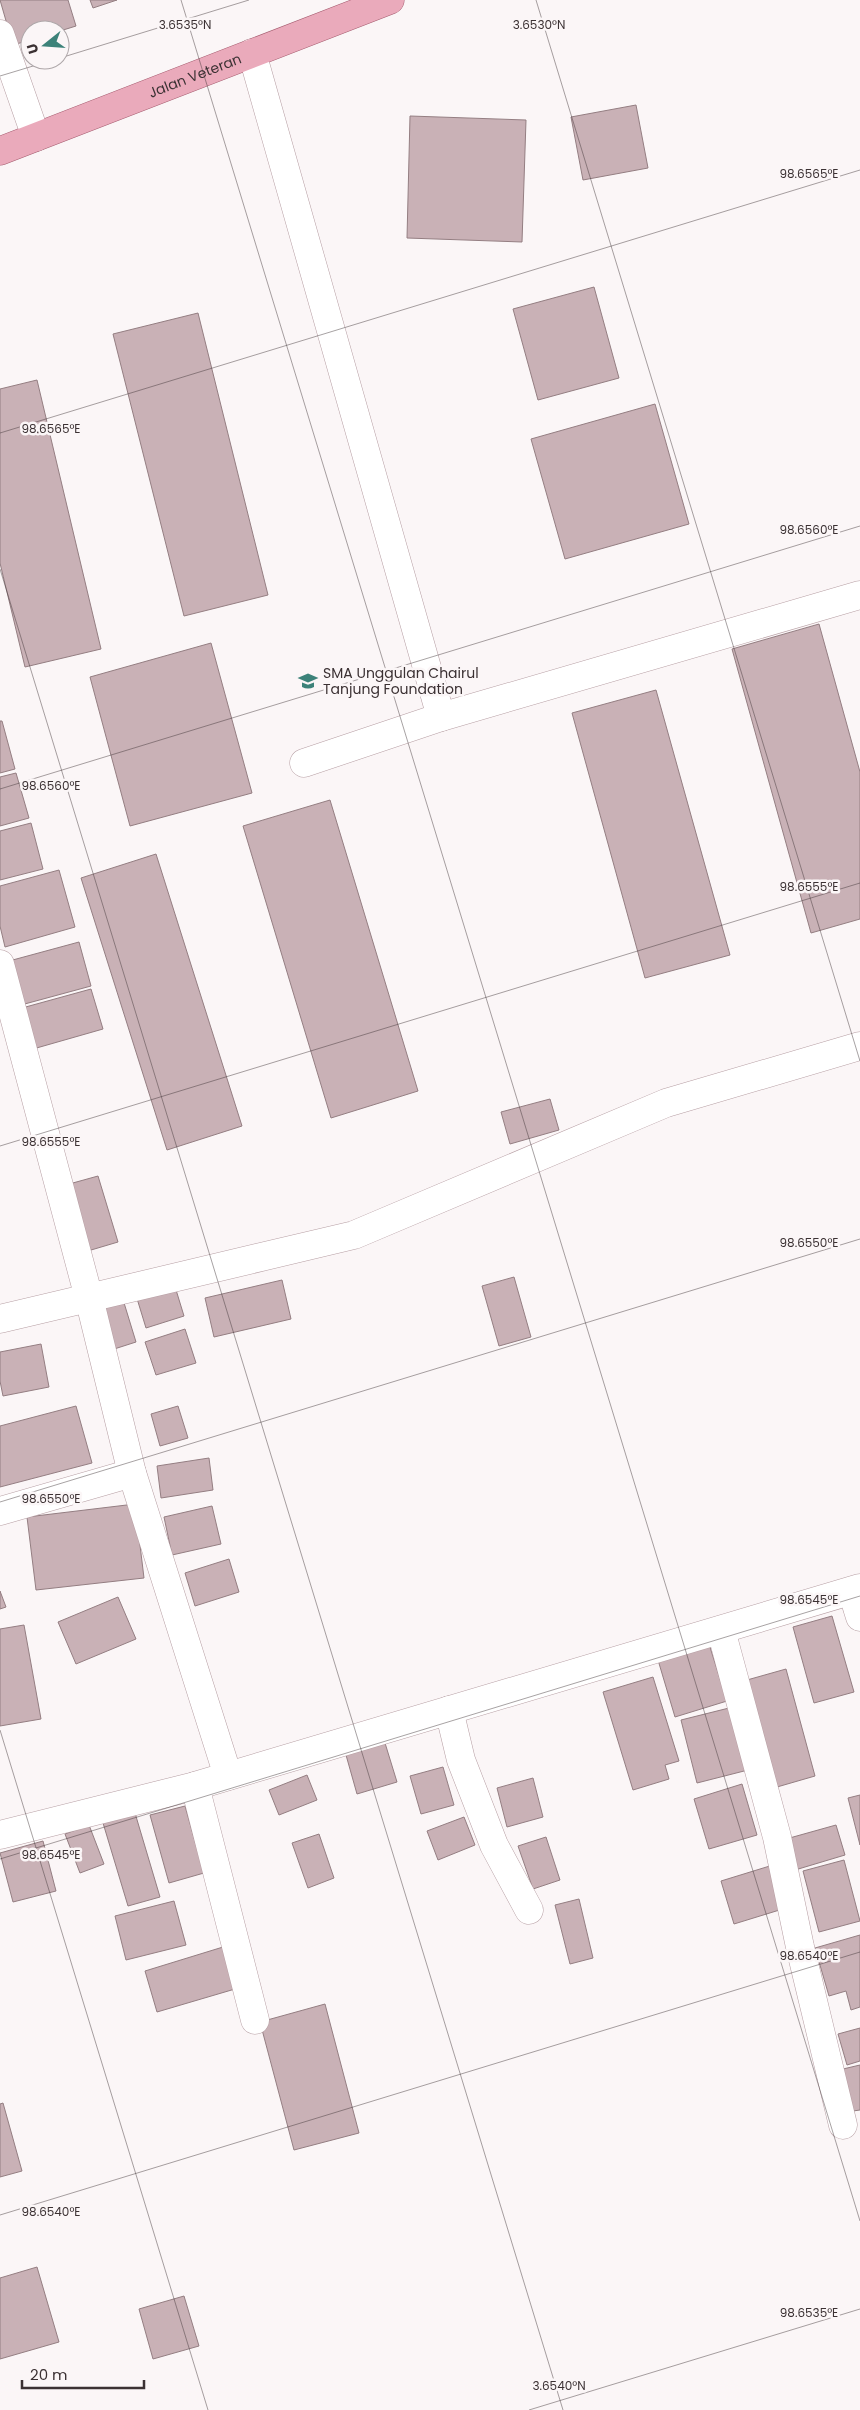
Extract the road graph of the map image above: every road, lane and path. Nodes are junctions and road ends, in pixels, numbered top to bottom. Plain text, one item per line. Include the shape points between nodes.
1 (390, 0) edge
2 (0, 34) edge
3 (252, 53) junction
4 (36, 137) junction
5 (0, 151) edge
6 (860, 595) edge
7 (441, 717) junction
8 (304, 762) dead end
9 (0, 964) edge
10 (860, 1046) edge
11 (89, 1298) junction
12 (0, 1320) edge
13 (132, 1473) junction
14 (0, 1512) edge
15 (856, 1590) edge
16 (860, 1617) edge
17 (721, 1630) junction
18 (449, 1710) junction
19 (228, 1776) junction
20 (195, 1786) junction
21 (0, 1835) edge
22 (529, 1910) dead end
23 (255, 2020) dead end
24 (843, 2125) dead end

1 - 3 main road, Jalan Veteran
2 - 4 street
3 - 4 main road, Jalan Veteran
3 - 7 street
4 - 5 main road, Jalan Veteran
6 - 7 street
7 - 8 street
9 - 11 street
10 - 11 street via 666,1103 354,1235
11 - 12 street
11 - 13 street
13 - 14 street
13 - 19 street
15 - 16 street
15 - 17 street
17 - 18 street
17 - 24 street via 777,1837
18 - 19 street
18 - 22 street via 462,1760 494,1845
19 - 20 street
20 - 21 street
20 - 23 street

